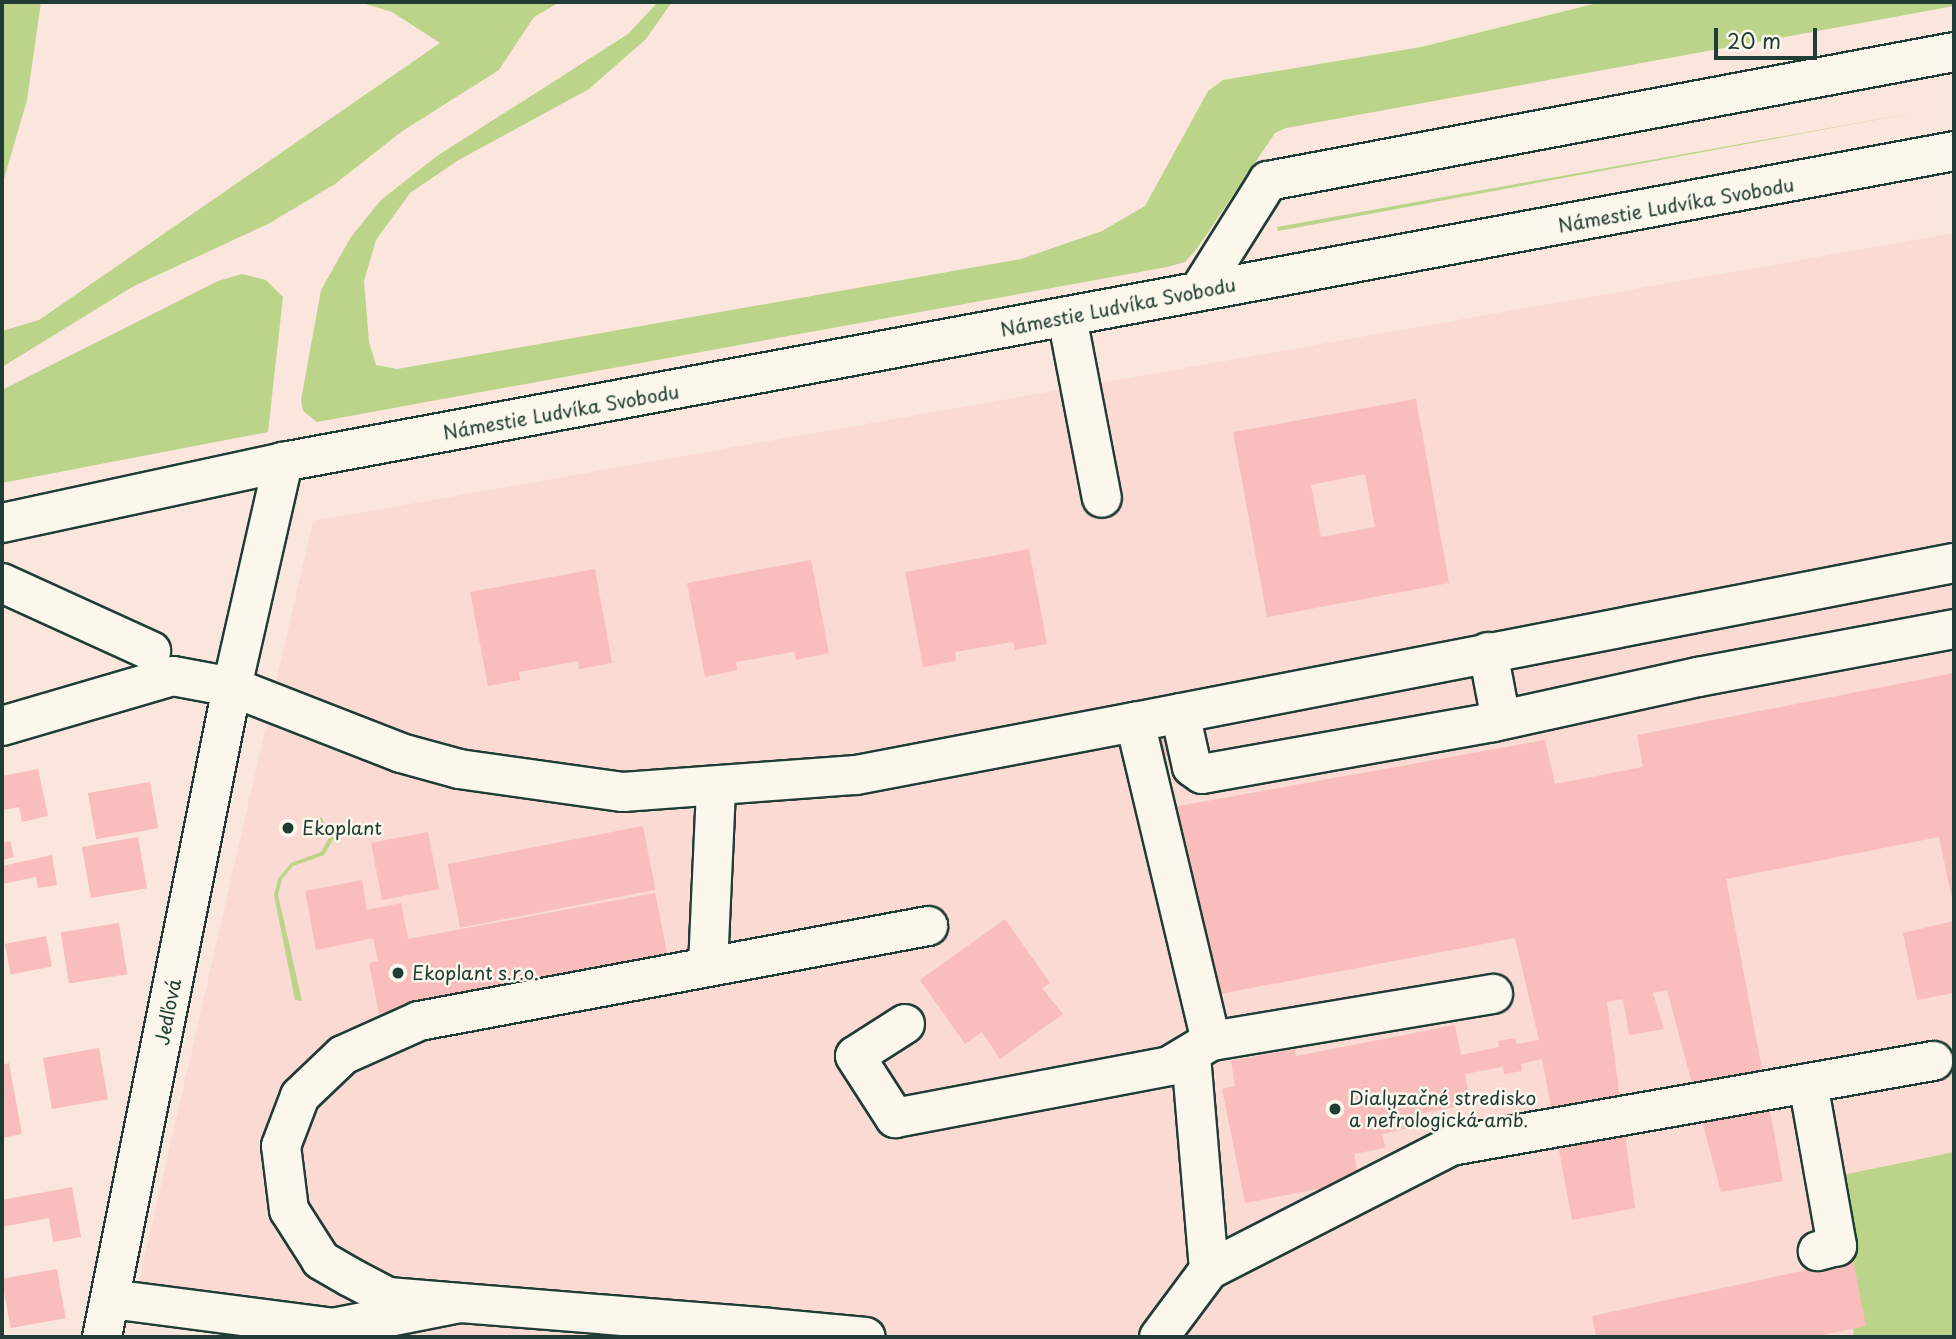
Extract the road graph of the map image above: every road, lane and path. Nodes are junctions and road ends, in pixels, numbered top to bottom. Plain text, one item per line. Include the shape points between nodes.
1 (1954, 52) edge
2 (1954, 151) edge
3 (1199, 291) junction
4 (1067, 317) junction
5 (283, 462) junction
6 (1102, 498) dead end
7 (2, 523) edge
8 (1954, 563) edge
9 (2, 583) edge
10 (1954, 629) edge
11 (151, 651) dead end
12 (1488, 652) junction
13 (232, 687) junction
14 (1180, 713) junction
15 (1501, 720) junction
16 (1135, 722) junction
17 (2, 726) edge
18 (716, 788) junction
19 (928, 926) dead end
20 (708, 966) junction
21 (1493, 993) dead end
22 (905, 1024) dead end
23 (1201, 1049) junction
24 (1934, 1061) dead end
25 (1808, 1083) junction
26 (1818, 1251) dead end
27 (1209, 1270) junction
28 (111, 1299) junction
29 (461, 1303) junction
30 (774, 1333) edge
31 (102, 1337) edge
32 (866, 1337) edge
33 (1159, 1337) edge

1 - 3 street via 1268,181
2 - 3 street, Námestie Ludvíka Svobodu
3 - 4 street, Námestie Ludvíka Svobodu
4 - 5 street, Námestie Ludvíka Svobodu
4 - 6 street
5 - 7 street, Námestie Ludvíka Svobodu
5 - 13 street, Jedľová
8 - 12 street
9 - 11 street
10 - 15 street
12 - 14 street
12 - 15 street
13 - 17 street via 173,677 148,680
13 - 18 street via 401,753 459,769 623,793
13 - 28 street, Jedľová
14 - 15 street via 1192,767 1202,774
14 - 16 street
16 - 18 street via 856,775
16 - 23 street
18 - 20 street
19 - 20 street
20 - 29 street via 419,1021 343,1055 300,1096 281,1146 289,1210 321,1260 387,1297
21 - 23 street
22 - 23 street via 855,1056 895,1118 1169,1066
23 - 27 street
24 - 25 street
25 - 26 street via 1837,1246
25 - 27 street via 1451,1146
27 - 33 street
28 - 29 street via 333,1328
28 - 31 street, Jedľová
29 - 30 street
30 - 32 street

